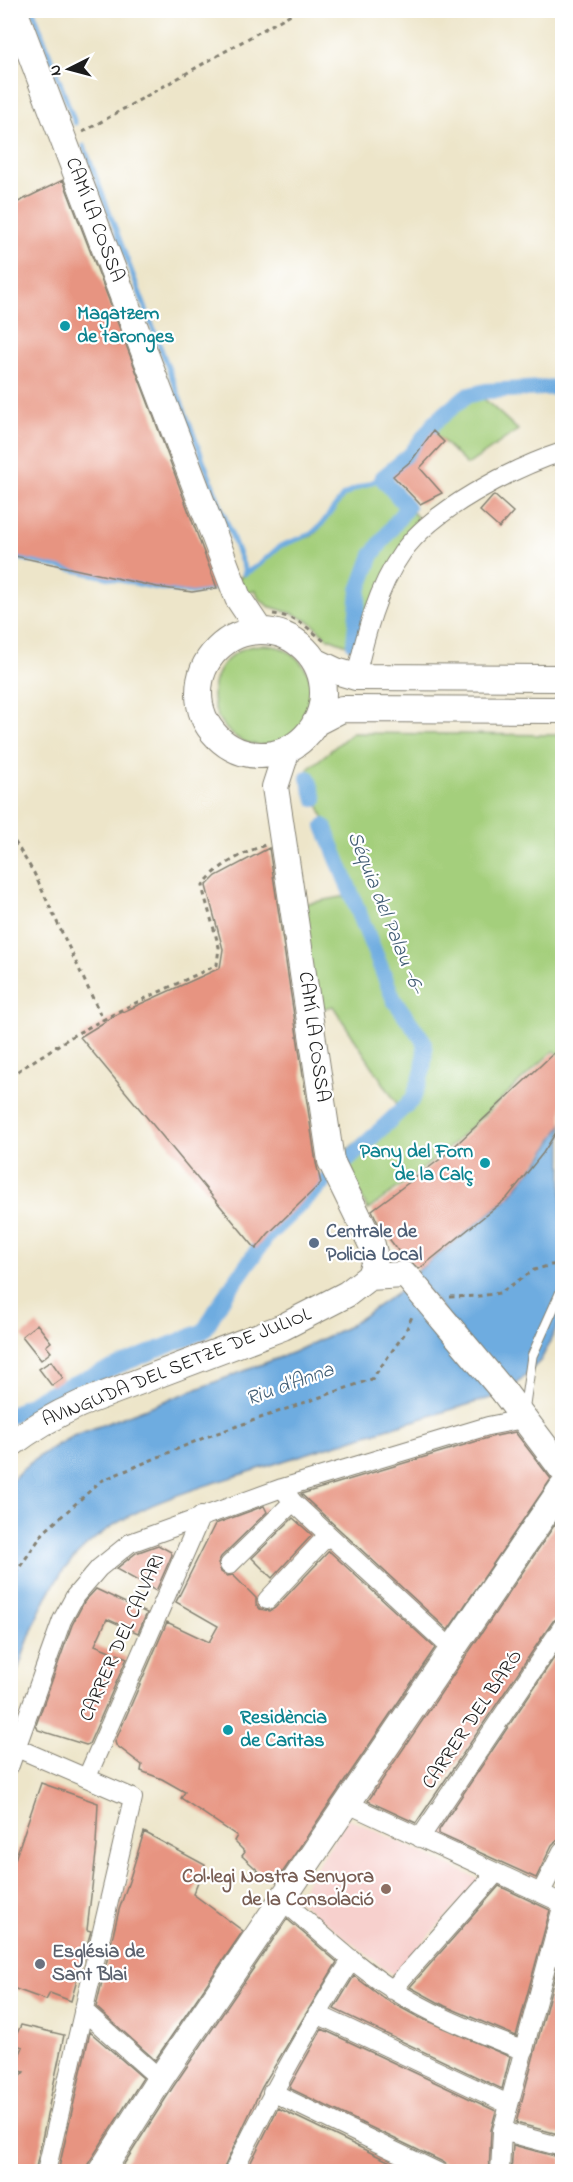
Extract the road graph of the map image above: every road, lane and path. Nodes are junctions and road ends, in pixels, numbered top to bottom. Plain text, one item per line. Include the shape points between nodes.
1 (14, 10) edge
2 (298, 10) edge
3 (65, 143) junction
4 (562, 452) edge
5 (238, 598) junction
6 (263, 620) junction
7 (229, 640) junction
8 (315, 661) junction
9 (358, 667) junction
10 (562, 678) edge
11 (562, 710) edge
12 (315, 723) junction
13 (287, 750) junction
14 (253, 755) junction
15 (275, 786) junction
16 (10, 834) edge
17 (283, 838) junction
18 (103, 1020) junction
19 (10, 1076) edge
20 (372, 1245) junction
21 (562, 1264) edge
22 (369, 1277) junction
23 (407, 1277) junction
24 (562, 1289) edge
25 (440, 1297) dead end
26 (415, 1311) dead end
27 (523, 1419) junction
28 (555, 1444) edge
29 (10, 1445) edge
30 (562, 1469) edge
31 (562, 1488) edge
32 (287, 1495) junction
33 (201, 1516) junction
34 (328, 1535) junction
35 (229, 1565) dead end
36 (10, 1581) edge
37 (267, 1600) dead end
38 (562, 1627) edge
39 (453, 1650) junction
40 (17, 1748) junction
41 (10, 1765) edge
42 (87, 1777) junction
43 (348, 1804) junction
44 (420, 1838) junction
45 (562, 1851) edge
46 (496, 1873) junction
47 (541, 1892) junction
48 (282, 1900) junction
49 (562, 1905) edge
50 (352, 1959) junction
51 (392, 1990) junction
52 (83, 2010) junction
53 (316, 2014) junction
54 (524, 2051) junction
55 (160, 2079) junction
56 (272, 2092) junction
57 (508, 2104) junction
58 (502, 2131) junction
59 (562, 2146) edge
60 (46, 2172) edge
61 (101, 2172) edge
62 (233, 2172) edge
63 (438, 2172) edge
64 (500, 2172) edge

1 - 3 main road, CAMÍ LA COSSA
2 - 3 path
3 - 5 main road, CAMÍ LA COSSA
4 - 9 street via 513,471 421,530 401,554 381,594
5 - 6 main road, CAMÍ LA COSSA
5 - 7 main road
6 - 7 main road
6 - 8 main road via 305,648
6 - 9 path via 273,614 292,617
7 - 14 main road via 216,650 200,680 203,714 222,741
8 - 9 main road via 336,671
8 - 12 main road via 323,692
9 - 10 main road
11 - 12 main road via 342,709
12 - 13 main road
13 - 14 main road
13 - 15 main road, CAMÍ LA COSSA
14 - 15 main road, CAMÍ LA COSSA
15 - 17 main road, CAMÍ LA COSSA
16 - 18 path via 34,873
17 - 18 path via 248,851 203,885 219,947 217,965
17 - 20 main road, CAMÍ LA COSSA via 331,1161
18 - 19 path
20 - 22 main road, CAMÍ LA COSSA via 374,1267
20 - 23 main road
21 - 25 path via 534,1270 500,1293
22 - 23 main road
22 - 29 main road, AVINGUDA DEL SETZE DE JULIOL via 283,1328 80,1404
23 - 27 main road, bridge
24 - 27 lane via 532,1356
26 - 36 path via 405,1333 372,1379 206,1437 100,1481 44,1532
27 - 28 main road
27 - 32 street via 488,1426
28 - 30 main road
31 - 39 main road
32 - 33 street
32 - 34 street
32 - 35 street
33 - 40 street via 130,1543 99,1568 75,1596 62,1620
33 - 42 street, CARRER DEL CALVARI
34 - 37 street
34 - 39 street
38 - 44 street, CARRER DEL BARÓ
39 - 43 main road
40 - 41 street
40 - 42 street
42 - 52 street via 132,1798
43 - 44 street
43 - 48 main road
44 - 46 street
45 - 47 street
46 - 47 street
46 - 51 street
47 - 49 street
48 - 50 street
48 - 55 main road
49 - 54 street
50 - 51 street
50 - 53 street
51 - 54 street via 452,2022
52 - 55 street
52 - 60 street
53 - 56 street
53 - 57 street
54 - 57 street
55 - 61 main road
56 - 62 street
56 - 63 street
57 - 58 street
58 - 59 street
58 - 64 street

